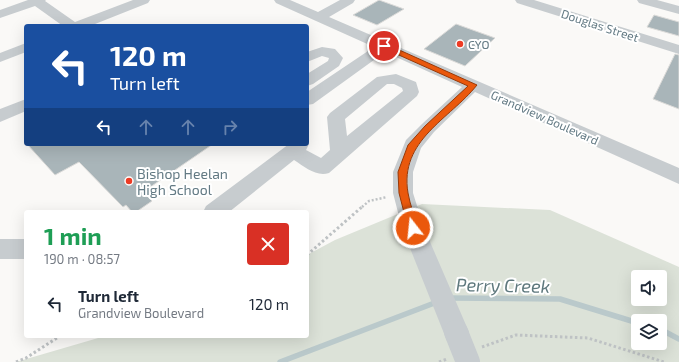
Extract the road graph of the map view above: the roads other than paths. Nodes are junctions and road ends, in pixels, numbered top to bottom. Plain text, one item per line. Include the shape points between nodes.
1 (38, 0) edge
2 (144, 0) edge
3 (280, 0) edge
4 (349, 0) edge
5 (521, 0) edge
6 (643, 0) edge
7 (663, 0) edge
8 (554, 4) edge
9 (679, 6) edge
10 (679, 10) edge
11 (0, 14) edge
12 (319, 17) junction
13 (69, 24) edge
14 (83, 24) edge
15 (384, 46) junction
16 (24, 48) edge
17 (679, 50) edge
18 (309, 57) edge
19 (0, 58) edge
20 (309, 80) edge
21 (473, 85) junction
22 (309, 99) edge
23 (24, 105) edge
24 (0, 116) edge
25 (297, 148) edge
26 (340, 153) junction
27 (679, 176) edge
28 (217, 210) edge
29 (0, 249) edge
30 (24, 249) edge
31 (465, 356) edge

1 - 11 street
1 - 13 street
2 - 14 street
3 - 12 street, Grandview Boulevard
4 - 12 street
5 - 8 street, Douglas Street
6 - 10 street
7 - 9 street
8 - 17 street, Douglas Street
12 - 15 street, Grandview Boulevard
15 - 21 street, Grandview Boulevard
15 - 22 street
16 - 19 street
18 - 20 street via 316,52 326,52 336,58 334,63
21 - 27 street, Grandview Boulevard
21 - 31 street, bridge via 413,145 403,172 403,193 413,228
23 - 24 street
25 - 26 street via 322,168
25 - 28 street
26 - 26 street via 411,92 410,85 396,79 384,80 336,117
29 - 30 street

